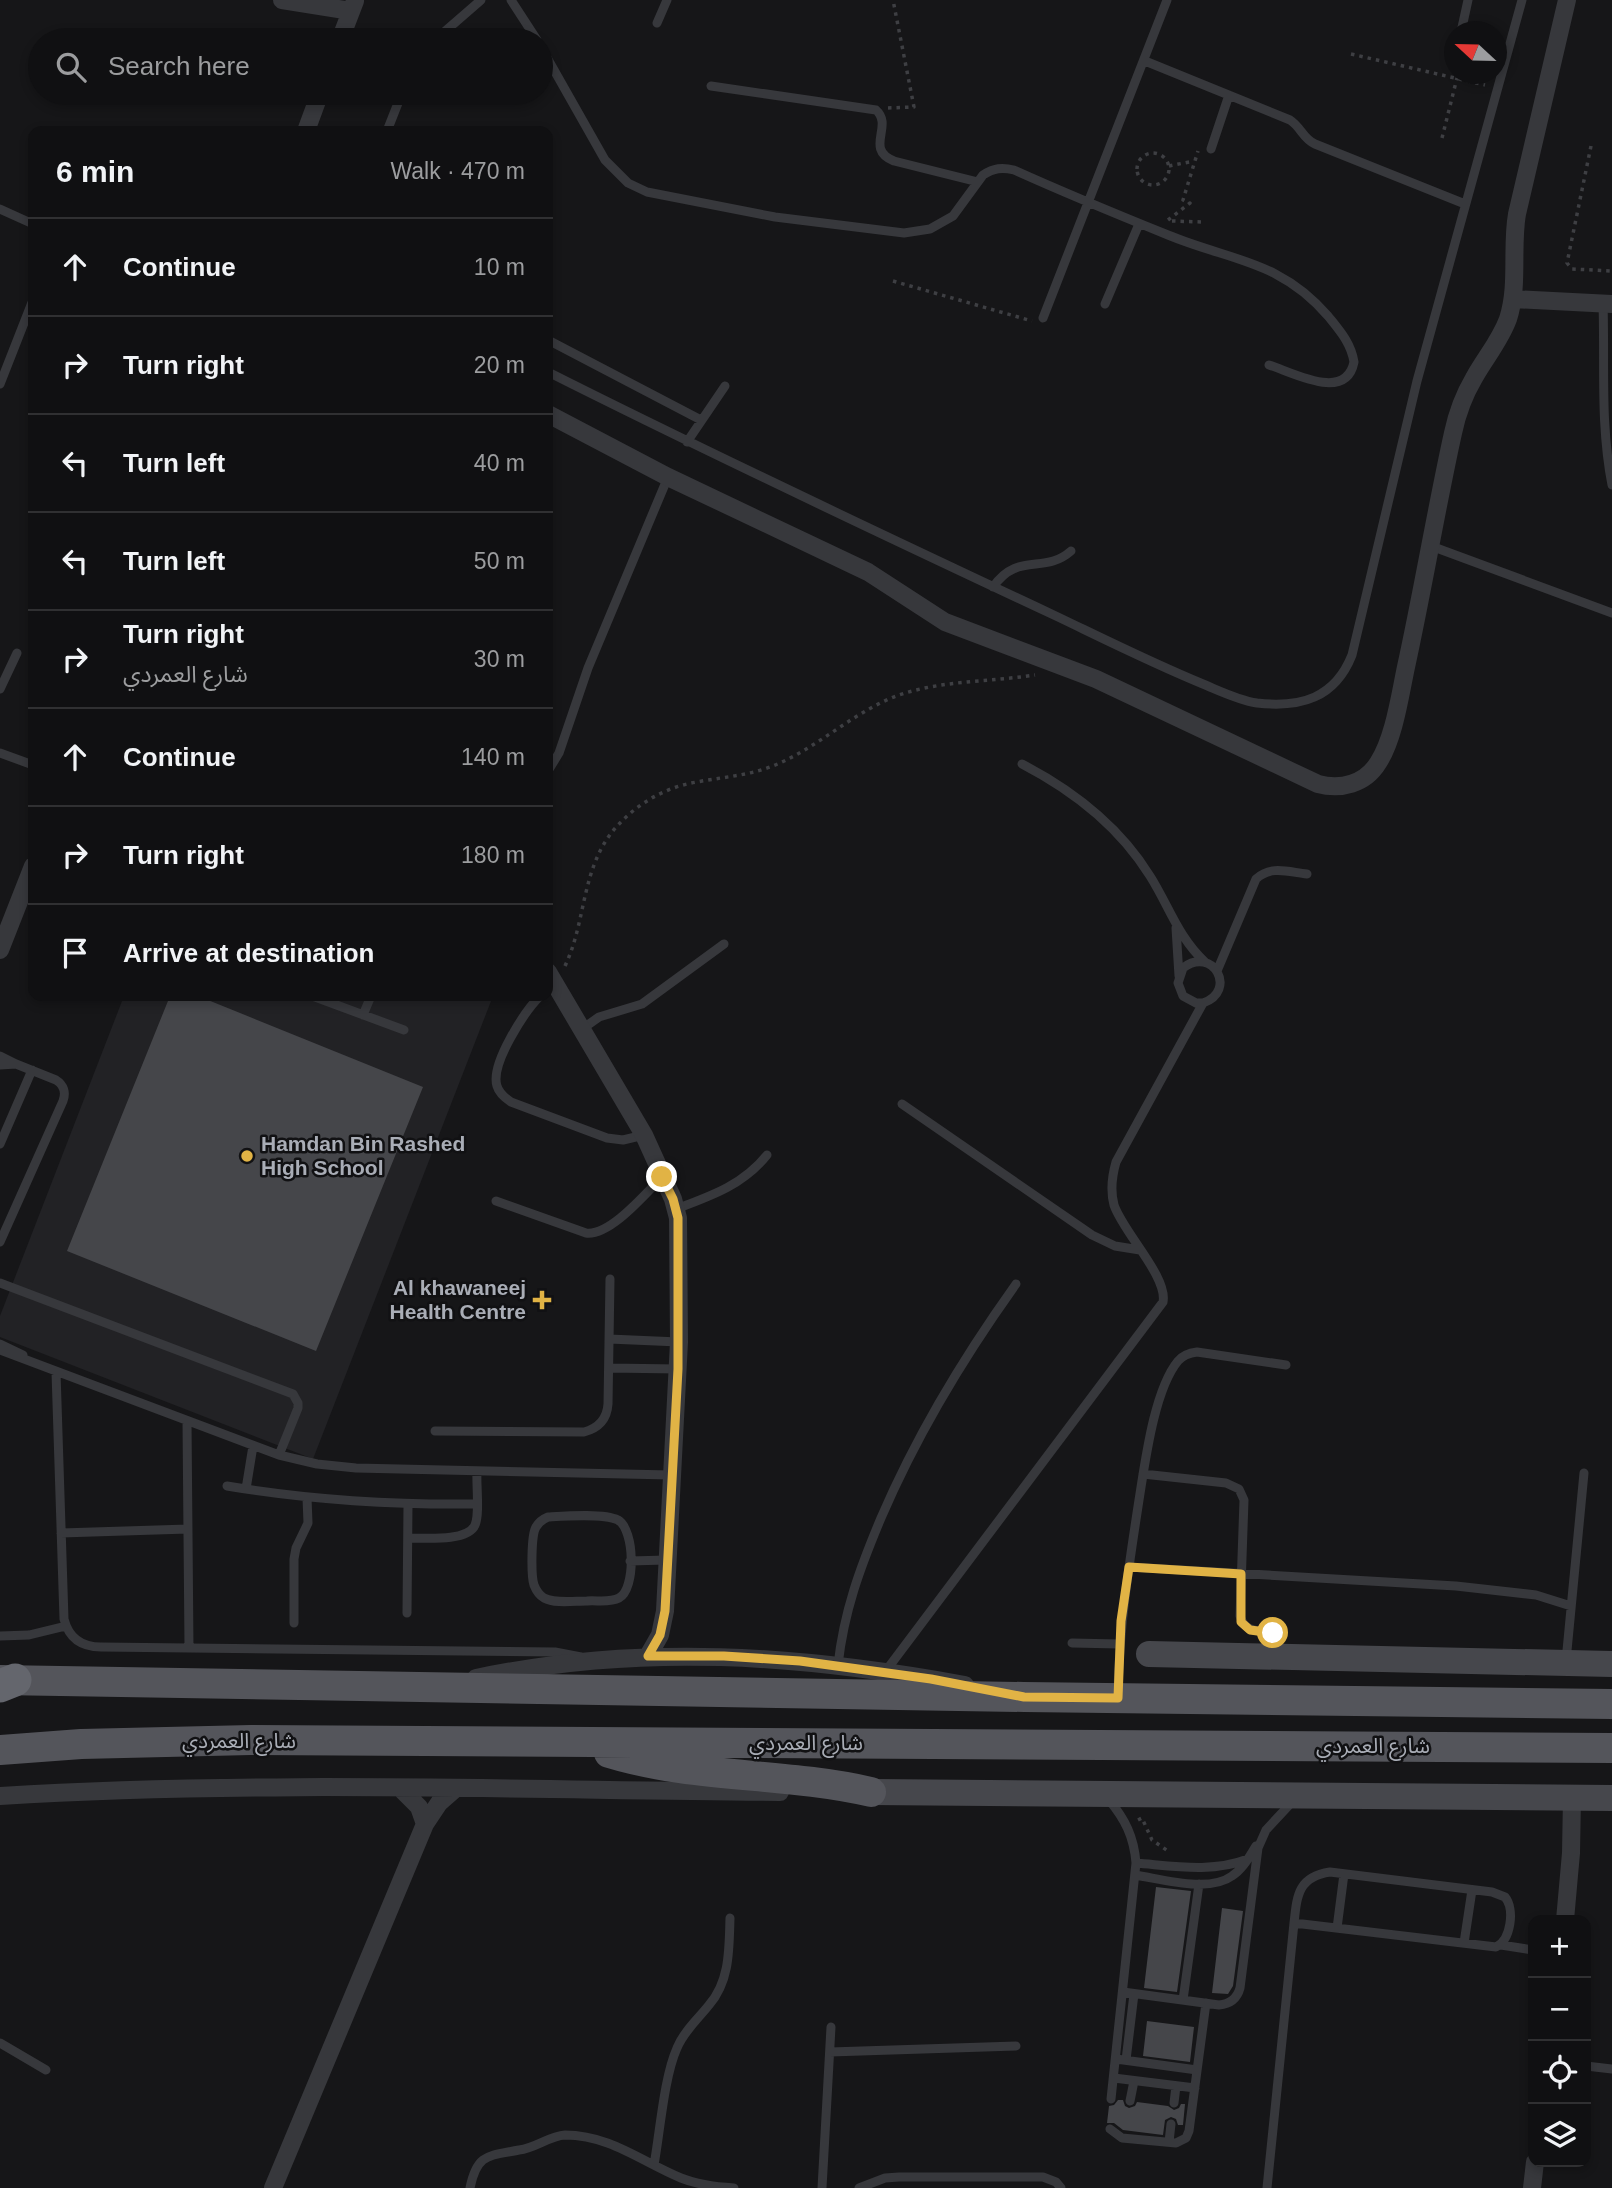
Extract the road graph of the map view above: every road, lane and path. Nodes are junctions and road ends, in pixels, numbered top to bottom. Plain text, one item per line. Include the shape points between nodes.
1 (282, 0) edge
2 (481, 0) edge
3 (511, 0) edge
4 (667, 0) edge
5 (893, 0) edge
6 (1167, 0) edge
7 (1468, 0) edge
8 (1522, 0) edge
9 (1567, 0) edge
10 (315, 3) edge
11 (353, 5) edge
12 (1463, 21) edge
13 (657, 23) dead end
14 (344, 28) edge
15 (449, 28) edge
16 (529, 28) edge
17 (1351, 54) dead end
18 (1145, 61) junction
19 (553, 68) edge
20 (1444, 75) edge
21 (1456, 84) edge
22 (1481, 84) edge
23 (711, 86) dead end
24 (1497, 88) junction
25 (1229, 95) junction
26 (316, 105) edge
27 (397, 105) edge
28 (876, 110) junction
29 (308, 126) edge
30 (389, 126) edge
31 (1442, 138) dead end
32 (1591, 146) dead end
33 (1211, 149) joint
34 (1195, 161) junction
35 (1169, 166) junction
36 (978, 182) junction
37 (1089, 203) junction
38 (1465, 204) junction
39 (0, 209) edge
40 (1166, 221) junction
41 (28, 222) edge
42 (1203, 222) dead end
43 (1139, 224) junction
44 (1155, 230) junction
45 (1612, 271) edge
46 (893, 281) dead end
47 (1513, 299) junction
48 (1105, 304) dead end
49 (1607, 304) edge
50 (28, 313) edge
51 (1043, 318) joint
52 (553, 343) edge
53 (1269, 365) dead end
54 (553, 375) edge
55 (0, 384) edge
56 (725, 386) dead end
57 (553, 417) edge
58 (701, 420) junction
59 (687, 442) junction
60 (668, 477) junction
61 (1612, 485) edge
62 (1431, 546) junction
63 (1071, 551) dead end
64 (993, 587) junction
65 (1612, 613) edge
66 (17, 653) dead end
67 (1068, 667) junction
68 (0, 689) edge
69 (0, 753) edge
70 (28, 763) edge
71 (553, 763) edge
72 (1022, 764) dead end
73 (1307, 874) dead end
74 (28, 879) edge
75 (1175, 926) junction
76 (724, 944) dead end
77 (0, 950) edge
78 (1206, 962) junction
79 (1217, 971) junction
80 (1179, 976) junction
81 (553, 978) edge
82 (553, 985) edge
83 (326, 1001) edge
84 (369, 1001) edge
85 (536, 1001) edge
86 (1203, 1003) junction
87 (363, 1015) junction
88 (582, 1029) junction
89 (404, 1030) dead end
90 (0, 1056) edge
91 (16, 1064) junction
92 (0, 1065) edge
93 (32, 1070) junction
94 (902, 1104) dead end
95 (644, 1135) junction
96 (0, 1144) edge
97 (767, 1155) dead end
98 (662, 1177) junction
99 (496, 1201) dead end
100 (676, 1209) junction
101 (0, 1242) edge
102 (1140, 1250) junction
103 (610, 1279) dead end
104 (0, 1283) edge
105 (1016, 1284) dead end
106 (609, 1339) junction
107 (678, 1342) junction
108 (0, 1343) edge
109 (0, 1350) edge
110 (32, 1363) junction
111 (1286, 1366) dead end
112 (609, 1368) junction
113 (678, 1369) junction
114 (56, 1372) junction
115 (187, 1421) junction
116 (435, 1431) dead end
117 (253, 1446) junction
118 (279, 1455) junction
119 (477, 1471) junction
120 (1584, 1473) dead end
121 (1143, 1474) junction
122 (671, 1475) junction
123 (227, 1486) dead end
124 (246, 1489) junction
125 (307, 1498) junction
126 (476, 1504) junction
127 (408, 1505) junction
128 (188, 1529) junction
129 (61, 1533) junction
130 (408, 1538) junction
131 (666, 1560) junction
132 (630, 1561) junction
133 (1129, 1567) junction
134 (1241, 1574) junction
135 (1572, 1606) junction
136 (407, 1613) dead end
137 (294, 1622) dead end
138 (66, 1626) junction
139 (0, 1636) edge
140 (1072, 1643) dead end
141 (1119, 1644) junction
142 (188, 1648) junction
143 (1149, 1654) dead end
144 (648, 1656) junction
145 (1281, 1656) junction
146 (589, 1660) junction
147 (1566, 1663) junction
148 (1612, 1664) edge
149 (838, 1665) junction
150 (885, 1672) junction
151 (5, 1682) edge
152 (1612, 1687) edge
153 (437, 1688) junction
154 (1024, 1697) junction
155 (1118, 1698) junction
156 (1522, 1703) junction
157 (1612, 1704) edge
158 (580, 1742) junction
159 (1612, 1748) edge
160 (0, 1750) edge
161 (401, 1788) junction
162 (455, 1789) junction
163 (871, 1792) junction
164 (1103, 1793) junction
165 (1299, 1795) junction
166 (0, 1796) edge
167 (1572, 1797) junction
168 (1612, 1798) edge
169 (425, 1824) junction
170 (1127, 1824) junction
171 (1261, 1839) junction
172 (1172, 1853) dead end
173 (1248, 1859) junction
174 (1136, 1863) junction
175 (1344, 1874) junction
176 (1135, 1875) junction
177 (1199, 1884) junction
178 (1472, 1890) junction
179 (1565, 1915) edge
180 (730, 1918) dead end
181 (1294, 1923) junction
182 (1337, 1928) junction
183 (1464, 1943) junction
184 (1501, 1945) junction
185 (1528, 1949) edge
186 (1123, 1992) junction
187 (1134, 1994) junction
188 (1182, 2000) junction
189 (1206, 2003) junction
190 (831, 2027) dead end
191 (0, 2043) edge
192 (1016, 2046) dead end
193 (830, 2052) junction
194 (1121, 2059) junction
195 (1591, 2067) edge
196 (1612, 2069) edge
197 (46, 2070) dead end
198 (1197, 2070) junction
199 (1114, 2078) junction
200 (1134, 2081) junction
201 (1176, 2086) junction
202 (1195, 2088) junction
203 (1111, 2099) dead end
204 (1130, 2101) dead end
205 (1174, 2103) dead end
206 (1171, 2124) dead end
207 (1110, 2129) dead end
208 (1169, 2142) junction
209 (654, 2165) junction
210 (1534, 2167) edge
211 (273, 2188) edge
212 (470, 2188) edge
213 (734, 2188) edge
214 (822, 2188) edge
215 (859, 2188) edge
216 (1062, 2188) edge
217 (1267, 2188) edge
218 (1532, 2188) edge

1 - 10 street
2 - 15 lane
3 - 16 lane
4 - 13 lane
5 - 28 path via 914,107
6 - 18 lane
7 - 12 lane
8 - 24 lane
9 - 47 street via 1517,214
10 - 11 street
11 - 14 street
17 - 20 path
18 - 25 lane
18 - 37 lane
19 - 36 lane via 612,169 647,192 775,217 904,233 930,229 953,216
21 - 31 path
22 - 24 path
23 - 28 lane
24 - 38 lane
25 - 33 lane
25 - 38 lane via 1293,122 1315,145
26 - 29 street
27 - 30 lane
28 - 36 lane via 883,120 880,148 885,156
32 - 45 path via 1567,263 1572,269
33 - 34 path via 1199,145
34 - 35 path
34 - 40 path via 1183,200 1190,203
35 - 35 path via 1162,155 1150,153 1139,160 1137,172 1144,182 1156,185 1166,178
36 - 37 lane via 990,171 1006,168
37 - 43 lane
37 - 51 lane
38 - 64 lane via 1417,381 1352,655 1334,685 1314,698 1286,704 1238,698
39 - 41 lane
40 - 42 path
40 - 44 path
43 - 44 lane
43 - 48 lane
44 - 53 lane via 1259,265 1295,285 1340,331 1354,362 1349,376 1329,384
46 - 51 path via 1041,323
47 - 49 street
47 - 62 street via 1502,333 1473,379 1458,414
49 - 61 lane via 1602,394
50 - 55 lane
52 - 58 lane
54 - 59 lane
56 - 58 lane
57 - 60 street
58 - 59 lane
59 - 64 lane
60 - 67 street via 868,572 945,622
60 - 71 lane
62 - 65 lane
62 - 67 street via 1387,741 1376,766 1350,785 1318,784
63 - 64 lane via 1052,562 1019,565
66 - 68 lane
67 - 81 path via 899,695 771,767 676,787 643,804 613,831 594,861 577,937 563,970
69 - 70 lane
72 - 75 lane via 1072,793 1115,830 1150,875
73 - 79 lane via 1274,869 1256,879
74 - 77 street
75 - 78 lane
75 - 80 lane
76 - 88 lane via 642,1004 599,1017
78 - 79 lane
78 - 80 lane via 1189,963
79 - 86 lane via 1219,991
80 - 86 lane via 1183,996
82 - 88 street
83 - 87 lane
84 - 87 lane
85 - 95 lane via 501,1059 496,1077 499,1092 511,1102 607,1138
86 - 102 lane via 1112,1175 1114,1203
87 - 89 lane
88 - 95 street
90 - 91 lane
91 - 92 lane
91 - 93 lane
93 - 96 lane
93 - 101 lane via 61,1083 64,1097
94 - 102 lane via 1092,1235 1115,1246
95 - 98 street
97 - 100 lane via 737,1184
98 - 99 lane via 598,1233 586,1233
98 - 100 street
100 - 107 street
102 - 150 lane via 1162,1285 1160,1307
103 - 106 lane
104 - 118 lane via 293,1394 299,1408
105 - 149 lane via 939,1399 901,1472 858,1573 842,1629
106 - 107 lane
106 - 112 lane
107 - 113 street
108 - 110 lane
109 - 110 lane
110 - 114 lane
111 - 121 lane via 1197,1352 1184,1355 1160,1400
112 - 113 lane
112 - 116 lane via 608,1412 592,1430
113 - 122 street
114 - 115 lane
114 - 129 lane
115 - 117 lane
115 - 128 lane
117 - 118 lane
117 - 124 lane
118 - 119 lane via 337,1467
119 - 122 lane
119 - 126 lane
120 - 135 lane
121 - 133 lane
121 - 134 lane via 1226,1483 1239,1489 1244,1500
122 - 131 street
123 - 124 lane
124 - 125 lane
125 - 127 lane
125 - 137 lane via 308,1523 294,1559
126 - 127 lane
126 - 130 lane via 475,1526 468,1534
127 - 130 lane
128 - 129 lane
128 - 142 lane
129 - 138 lane
130 - 136 lane
131 - 132 lane
131 - 144 street via 663,1623
132 - 132 lane via 628,1533 615,1519 548,1517 534,1532 533,1582 539,1594 550,1600 620,1598 629,1588
133 - 134 lane
133 - 141 lane
134 - 135 lane via 1482,1589 1536,1595
134 - 145 lane via 1241,1622 1250,1630 1276,1635
135 - 147 lane
138 - 139 lane
138 - 142 lane via 74,1639 86,1646
140 - 141 lane
141 - 155 lane
142 - 146 lane via 555,1652
143 - 145 street
144 - 146 street
144 - 149 street via 750,1657
145 - 147 street
146 - 153 street via 512,1670
147 - 148 street
149 - 150 street
150 - 154 street
151 - 153 main road, شارع العمردي
152 - 156 main road
153 - 154 main road, شارع العمردي
154 - 155 main road, شارع العمردي
155 - 156 main road, شارع العمردي
156 - 157 main road, شارع العمردي
158 - 159 main road, شارع العمردي
158 - 160 main road, شارع العمردي via 162,1741
158 - 163 main road via 649,1763
161 - 162 street
161 - 166 street via 189,1788
161 - 169 street via 414,1800
162 - 163 street
162 - 169 street
163 - 164 street
164 - 165 street
164 - 170 lane
165 - 167 street
165 - 171 lane via 1271,1822
167 - 168 street
167 - 179 street
169 - 211 street
170 - 172 path via 1142,1818 1152,1840
170 - 174 lane
171 - 173 lane
171 - 189 lane via 1238,1994 1225,2005
173 - 174 lane via 1209,1868
173 - 177 lane via 1231,1877 1216,1884
174 - 176 lane
175 - 178 lane
175 - 181 lane via 1317,1874 1306,1881 1299,1892
175 - 182 lane
176 - 177 lane
176 - 186 lane
177 - 188 lane
178 - 183 lane
178 - 184 lane via 1499,1894 1509,1902 1507,1936
180 - 209 lane via 729,1958 720,1989 676,2049
181 - 182 lane
181 - 217 lane
182 - 183 lane
183 - 184 lane
184 - 185 lane
186 - 187 lane
186 - 194 lane
187 - 188 lane
187 - 194 lane
188 - 189 lane
189 - 198 lane
190 - 193 lane
191 - 197 lane
192 - 193 lane
193 - 214 lane
194 - 198 lane
194 - 199 lane
195 - 196 lane
198 - 202 lane
199 - 200 lane
199 - 203 lane
200 - 201 lane
200 - 204 lane
201 - 202 lane
201 - 205 lane
202 - 208 lane via 1188,2135 1180,2142
206 - 208 lane
207 - 208 lane via 1118,2137
209 - 212 lane via 606,2141 560,2136 533,2147 489,2155 475,2168
209 - 213 lane via 683,2178
210 - 218 street
215 - 216 lane via 899,2177 1043,2177

